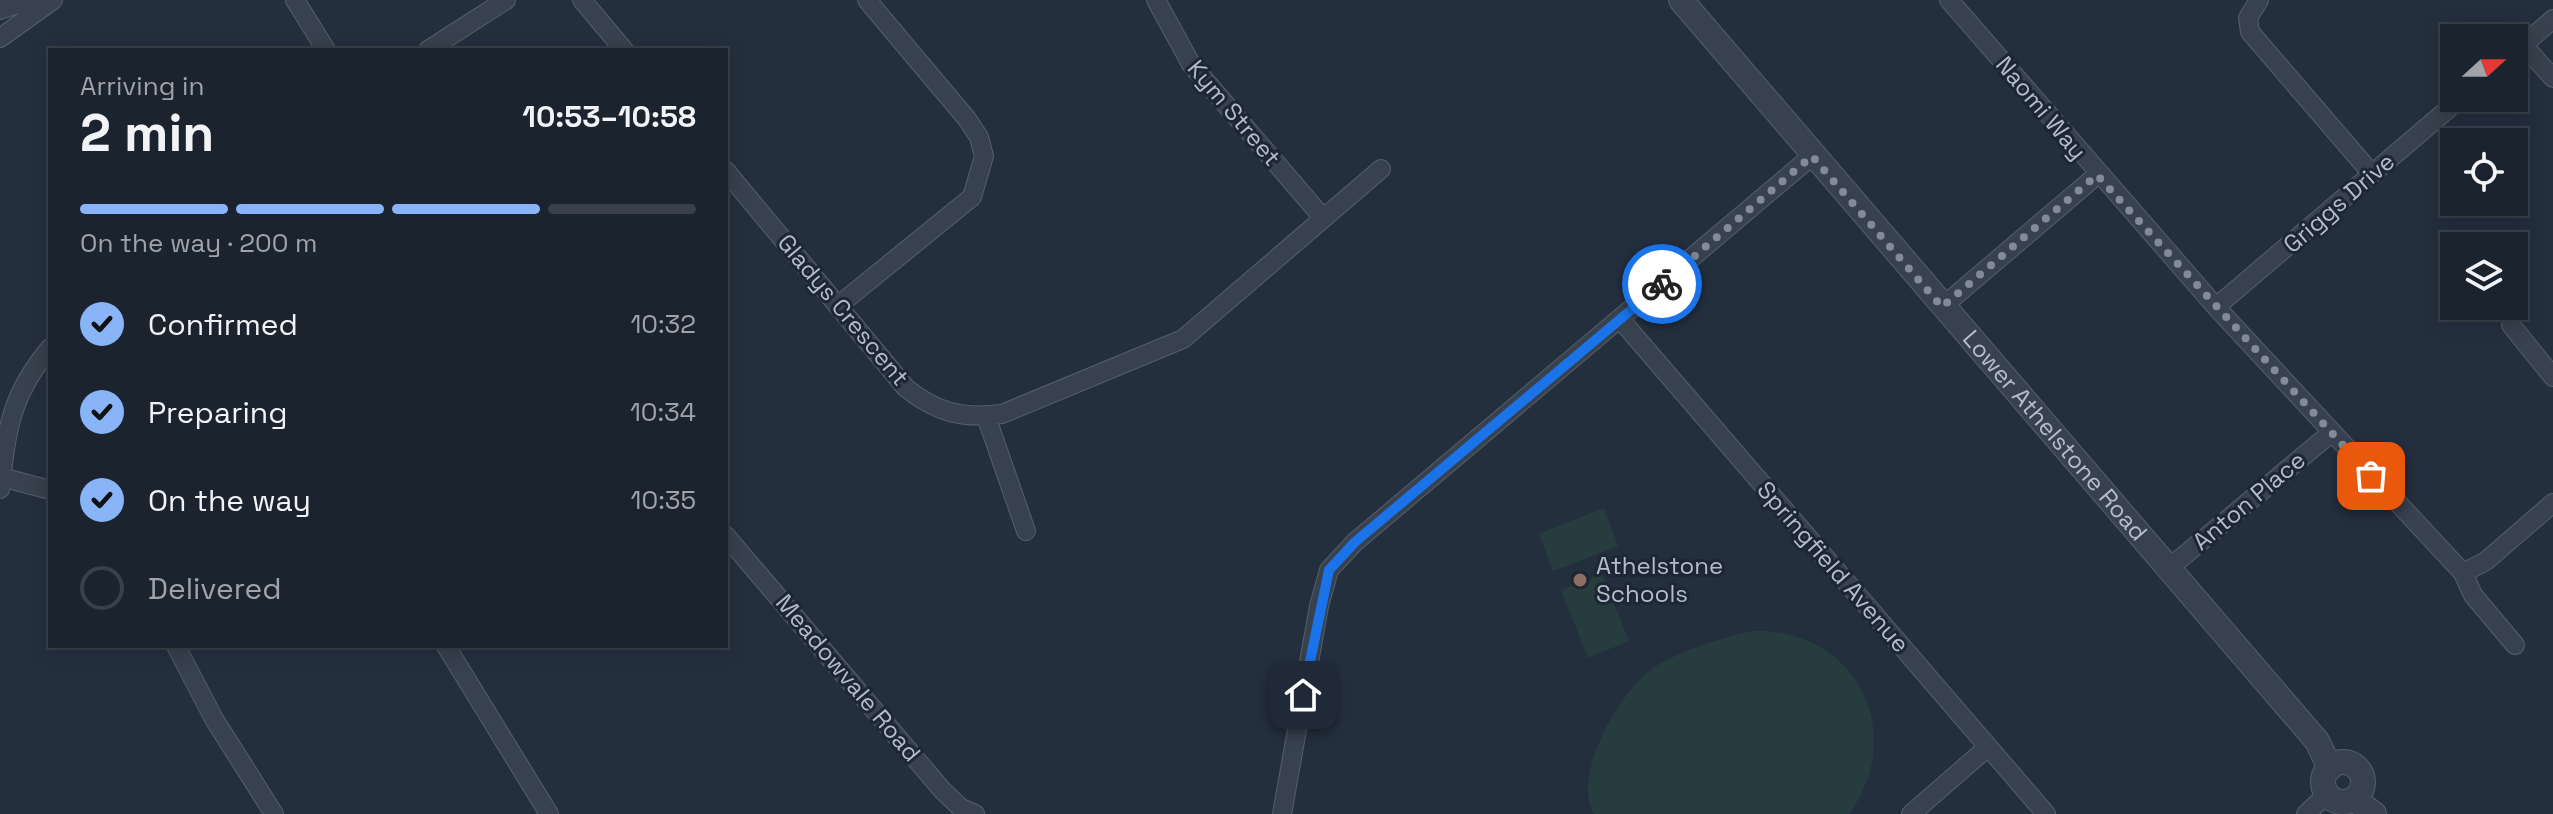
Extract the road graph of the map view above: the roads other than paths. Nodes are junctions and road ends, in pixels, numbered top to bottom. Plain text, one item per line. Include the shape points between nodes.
1 (30, 0) edge
2 (53, 0) edge
3 (295, 0) edge
4 (506, 0) edge
5 (582, 0) edge
6 (867, 0) edge
7 (1156, 0) edge
8 (1681, 0) edge
9 (1949, 0) edge
10 (2259, 0) edge
11 (0, 10) edge
12 (2553, 19) edge
13 (0, 38) edge
14 (2528, 41) edge
15 (325, 48) edge
16 (431, 48) edge
17 (622, 48) edge
18 (2528, 57) edge
19 (2553, 78) edge
20 (2445, 112) edge
21 (1812, 156) junction
22 (1381, 169) dead end
23 (728, 173) edge
24 (2372, 174) junction
25 (2097, 175) junction
26 (1323, 218) junction
27 (839, 305) junction
28 (1942, 307) junction
29 (2216, 307) junction
30 (1620, 319) junction
31 (2511, 325) dead end
32 (48, 350) edge
33 (2553, 377) edge
34 (986, 416) junction
35 (2331, 433) junction
36 (1, 483) edge
37 (48, 490) edge
38 (2553, 503) edge
39 (1026, 531) dead end
40 (728, 538) edge
41 (2168, 569) junction
42 (2463, 573) junction
43 (2515, 645) dead end
44 (177, 648) edge
45 (447, 648) edge
46 (1988, 747) junction
47 (2330, 768) junction
48 (2327, 794) junction
49 (2354, 799) junction
50 (274, 814) edge
51 (549, 814) edge
52 (975, 814) edge
53 (1282, 814) edge
54 (1911, 814) edge
55 (2046, 814) edge
56 (2306, 814) edge
57 (2374, 814) edge

1 - 11 street
2 - 13 street
3 - 15 street
4 - 16 street
5 - 17 street
6 - 27 street via 967,119 984,156 972,197
7 - 26 street, Kym Street via 1191,64
8 - 21 street, Lower Athelstone Road
9 - 25 street, Naomi Way
10 - 24 street via 2248,18 2250,32
12 - 14 street
18 - 19 street
20 - 24 street, Griggs Drive
21 - 28 street, Lower Athelstone Road
21 - 30 street
22 - 26 street, Gladys Crescent
23 - 27 street, Gladys Crescent
24 - 29 street, Griggs Drive
25 - 28 street
25 - 29 street, Naomi Way
26 - 34 street, Gladys Crescent via 1183,339
27 - 34 street, Gladys Crescent via 926,405 951,415
28 - 41 street, Lower Athelstone Road
29 - 35 street, Naomi Way
30 - 46 street, Springfield Avenue
30 - 53 street via 1355,542 1329,570
31 - 33 street
32 - 36 street via 13,404
34 - 39 street
35 - 41 street, Anton Place
35 - 42 street, Naomi Way
36 - 37 street
38 - 42 street via 2486,561
40 - 52 street, Meadowvale Road via 943,791
41 - 47 street, Lower Athelstone Road via 2317,741
42 - 43 street, Naomi Way via 2473,595
44 - 50 street
45 - 51 street
46 - 54 street
46 - 55 street, Springfield Avenue
47 - 48 street via 2324,778
47 - 49 street via 2345,762 2357,768 2363,782
48 - 49 street via 2340,802
48 - 56 street
49 - 57 street

